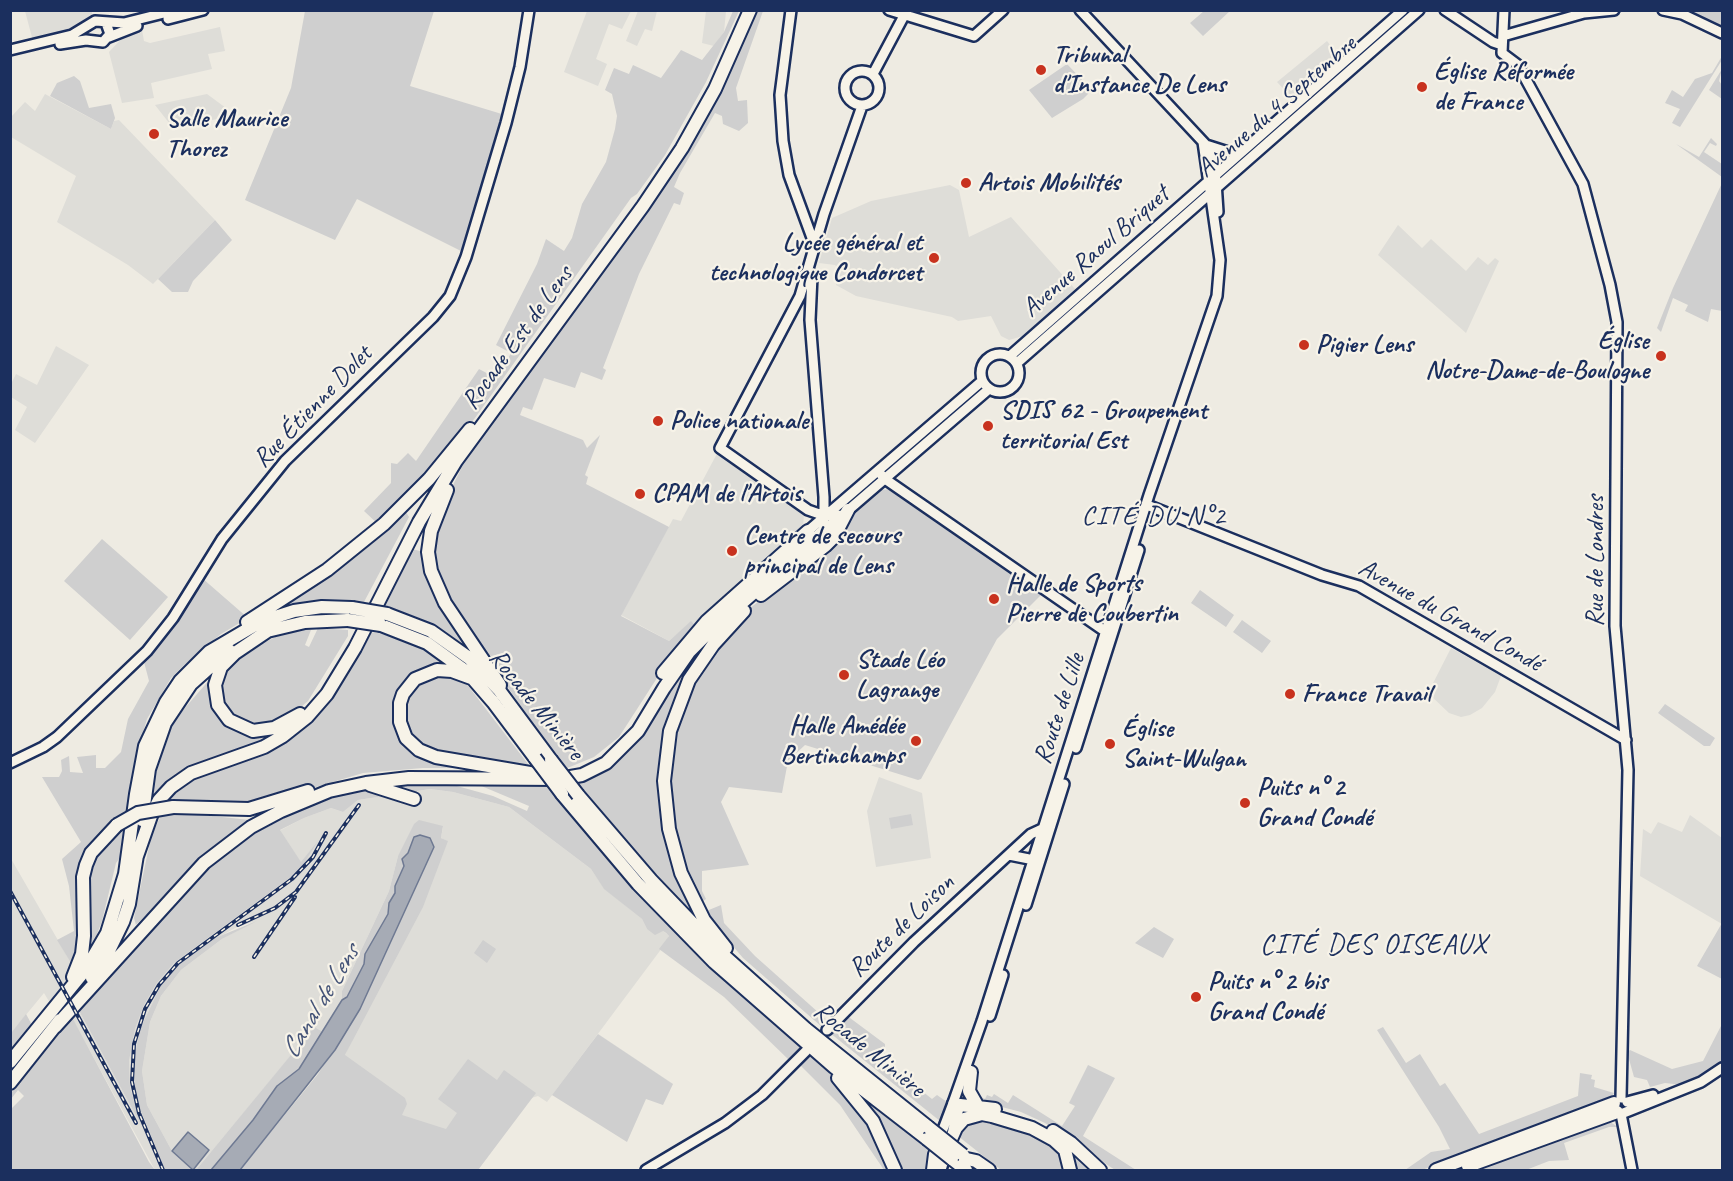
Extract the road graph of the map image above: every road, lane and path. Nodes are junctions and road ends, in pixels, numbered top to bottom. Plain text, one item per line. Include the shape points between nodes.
1 (176, 10) edge
2 (204, 10) edge
3 (529, 10) edge
4 (743, 10) edge
5 (750, 10) edge
6 (791, 10) edge
7 (889, 10) edge
8 (1003, 10) edge
9 (1080, 10) edge
10 (1419, 10) edge
11 (1445, 10) edge
12 (1504, 10) edge
13 (1614, 10) edge
14 (1663, 10) edge
15 (906, 12) edge
16 (1402, 12) edge
17 (1407, 21) junction
18 (106, 23) junction
19 (90, 25) junction
20 (1722, 33) edge
21 (109, 37) junction
22 (93, 41) junction
23 (1502, 45) junction
24 (10, 50) edge
25 (10, 56) edge
26 (873, 74) junction
27 (862, 106) junction
28 (1282, 117) junction
29 (1288, 125) junction
30 (1259, 136) junction
31 (1204, 143) junction
32 (1241, 152) junction
33 (1214, 183) junction
34 (1202, 201) joint
35 (805, 223) junction
36 (824, 223) junction
37 (814, 246) junction
38 (815, 262) junction
39 (808, 273) junction
40 (800, 296) junction
41 (795, 306) junction
42 (809, 308) junction
43 (1014, 360) junction
44 (982, 381) junction
45 (989, 389) junction
46 (493, 410) junction
47 (477, 421) junction
48 (882, 475) junction
49 (1149, 506) junction
50 (808, 510) junction
51 (845, 513) junction
52 (825, 516) junction
53 (808, 531) junction
54 (824, 531) junction
55 (814, 554) junction
56 (753, 601) junction
57 (384, 620) junction
58 (269, 630) junction
59 (711, 630) junction
60 (1109, 634) junction
61 (474, 679) junction
62 (499, 690) junction
63 (324, 693) junction
64 (1626, 740) junction
65 (10, 763) edge
66 (140, 767) junction
67 (530, 773) junction
68 (366, 783) junction
69 (414, 799) dead end
70 (1046, 832) junction
71 (1009, 855) junction
72 (137, 856) junction
73 (989, 858) dead end
74 (1037, 860) junction
75 (996, 867) junction
76 (746, 976) junction
77 (54, 1009) junction
78 (56, 1027) junction
79 (826, 1030) dead end
80 (806, 1051) dead end
81 (10, 1062) edge
82 (834, 1067) junction
83 (1722, 1068) edge
84 (971, 1072) junction
85 (10, 1083) edge
86 (956, 1104) junction
87 (1621, 1106) junction
88 (979, 1109) junction
89 (927, 1133) junction
90 (1071, 1143) junction
91 (948, 1146) junction
92 (935, 1154) joint
93 (1477, 1159) junction
94 (961, 1164) edge
95 (646, 1170) edge
96 (896, 1170) edge
97 (931, 1170) edge
98 (941, 1170) edge
99 (982, 1170) edge
100 (989, 1170) edge
101 (1070, 1170) edge
102 (1100, 1170) edge
103 (1110, 1170) edge
104 (1436, 1170) edge
105 (1457, 1170) edge
106 (1632, 1170) edge

1 - 18 main road via 124,23
2 - 21 main road via 133,27
3 - 65 main road, Rue Étienne Dolet via 504,131 466,257 450,296 285,461 222,539 173,618 142,656 51,742
4 - 47 highway, Rocade Est de Lens via 710,85 657,173
5 - 46 highway, Rocade Est de Lens via 715,89 676,157
6 - 35 main road via 780,95 785,159
7 - 15 main road
8 - 15 main road via 978,35 967,35
9 - 31 main road, Route de Lille
10 - 17 main road, Avenue du 4 Septembre
11 - 23 main road, Rue de Londres
12 - 23 main road
13 - 23 main road via 1584,13
14 - 20 main road via 1683,14
15 - 26 main road
16 - 17 main road, Avenue du 4 Septembre
16 - 28 main road, Avenue du 4 Septembre
17 - 29 main road, Avenue du 4 Septembre
18 - 19 main road via 98,20
18 - 21 main road
19 - 22 main road via 88,35
19 - 24 main road via 64,38
21 - 22 main road via 103,42
22 - 25 main road via 68,42
23 - 64 main road, Rue de Londres via 1518,65 1583,184 1610,285 1618,347 1616,626
26 - 27 main road via 879,91 871,103
26 - 27 main road via 855,72 844,85 848,99
27 - 36 main road
28 - 29 main road
28 - 30 main road, Avenue du 4 Septembre
29 - 33 main road, Avenue du 4 Septembre
30 - 32 main road, Avenue du 4 Septembre
30 - 33 main road
31 - 32 main road via 1228,152
31 - 33 main road, Route de Lille
32 - 33 main road, Avenue du 4 Septembre
33 - 34 main road, Avenue du 4 Septembre
33 - 43 main road, Avenue Raoul Briquet
33 - 49 main road, Route de Lille via 1220,282 1192,382
34 - 43 main road, Avenue Raoul Briquet
35 - 36 main road
35 - 37 main road
36 - 37 main road
36 - 38 main road
37 - 39 main road
38 - 39 main road
38 - 42 main road
39 - 40 main road
40 - 41 main road
40 - 42 main road
41 - 42 main road
41 - 50 main road via 720,448
42 - 52 main road
43 - 44 main road via 997,353 988,358 982,366
43 - 45 main road via 1020,376 1012,388 1003,392
44 - 45 main road
44 - 48 main road
45 - 48 main road
46 - 62 highway via 444,494 429,542 429,561 434,582 500,685
46 - 63 highway, Rocade Est de Lens via 419,522 355,648
47 - 63 highway, Rocade Est de Lens via 424,503
47 - 66 highway via 413,495 352,551 297,591 224,635 190,663 150,722 142,744
48 - 51 main road
48 - 52 main road
48 - 60 main road
49 - 60 main road, Route de Lille
49 - 64 main road, Avenue du Grand Condé via 1359,586
50 - 52 main road
50 - 53 main road
51 - 52 main road
51 - 54 main road
51 - 55 highway via 834,537
52 - 53 main road
52 - 54 main road
53 - 67 highway via 688,641 616,745 580,767 556,773
54 - 55 highway
54 - 59 highway
55 - 56 highway
56 - 59 highway
56 - 76 highway via 713,645 689,680 670,731 664,781 669,829 692,900
57 - 58 highway, Rocade Minière, bridge via 318,620
57 - 61 highway, Rocade Minière via 445,654
57 - 62 highway, Rocade Minière via 431,631 456,648
57 - 66 highway, Rocade Minière, bridge via 352,608 294,611 244,629 209,652 180,681 154,725
58 - 63 highway via 220,667 215,695 223,713 236,726 262,731 293,719
58 - 72 highway, Rocade Minière via 242,642 212,663 183,694 165,723 149,769
59 - 68 highway via 674,672 630,742 595,770 545,780 409,778
60 - 70 main road, Route de Lille
61 - 67 highway via 437,670 415,679 400,703 400,722 406,738 419,750 436,757
61 - 82 highway, Rocade Minière, bridge via 562,794 638,884 761,1005
62 - 76 highway, Rocade Minière, bridge via 578,795 670,901
63 - 72 highway via 307,717 283,736 264,747 190,773 171,787 151,816
64 - 87 main road, Rue de Londres via 1628,820
66 - 77 highway, Rocade Minière via 125,874 113,919 92,961
67 - 77 highway, bridge via 392,772 339,782 249,809 173,807 138,813 117,825 96,846 86,865 82,954 78,969
68 - 69 highway
68 - 78 highway via 329,791 281,811 225,846 178,889
70 - 71 main road, Route de Loison via 1031,834
70 - 74 main road, Route de Lille
71 - 74 main road
71 - 75 main road, Route de Loison
72 - 78 highway, Rocade Minière via 129,904 115,940
73 - 75 main road
74 - 84 main road, Route de Lille
74 - 86 main road, Route de Lille
75 - 79 main road, Route de Loison
76 - 89 highway, Rocade Minière
77 - 81 highway, Rocade Minière
78 - 85 highway, Rocade Minière
80 - 95 main road via 762,1095 725,1124
82 - 89 highway, Rocade Minière
82 - 96 highway via 835,1074 873,1121
83 - 87 main road via 1701,1082
84 - 86 main road, Route de Lille
84 - 88 highway via 969,1091
86 - 88 highway
86 - 91 main road, Route de Lille
86 - 92 main road, Route de Lille
87 - 93 highway
87 - 106 main road, Rue de Londres
88 - 90 highway via 1030,1119
88 - 91 highway via 960,1123
88 - 101 highway via 1054,1140 1065,1150
89 - 94 highway, Rocade Minière, bridge
90 - 102 highway
90 - 103 highway
91 - 98 main road, Route de Lille
92 - 97 highway
93 - 104 highway
93 - 105 highway
94 - 99 highway, Rocade Minière
94 - 100 highway via 976,1161

